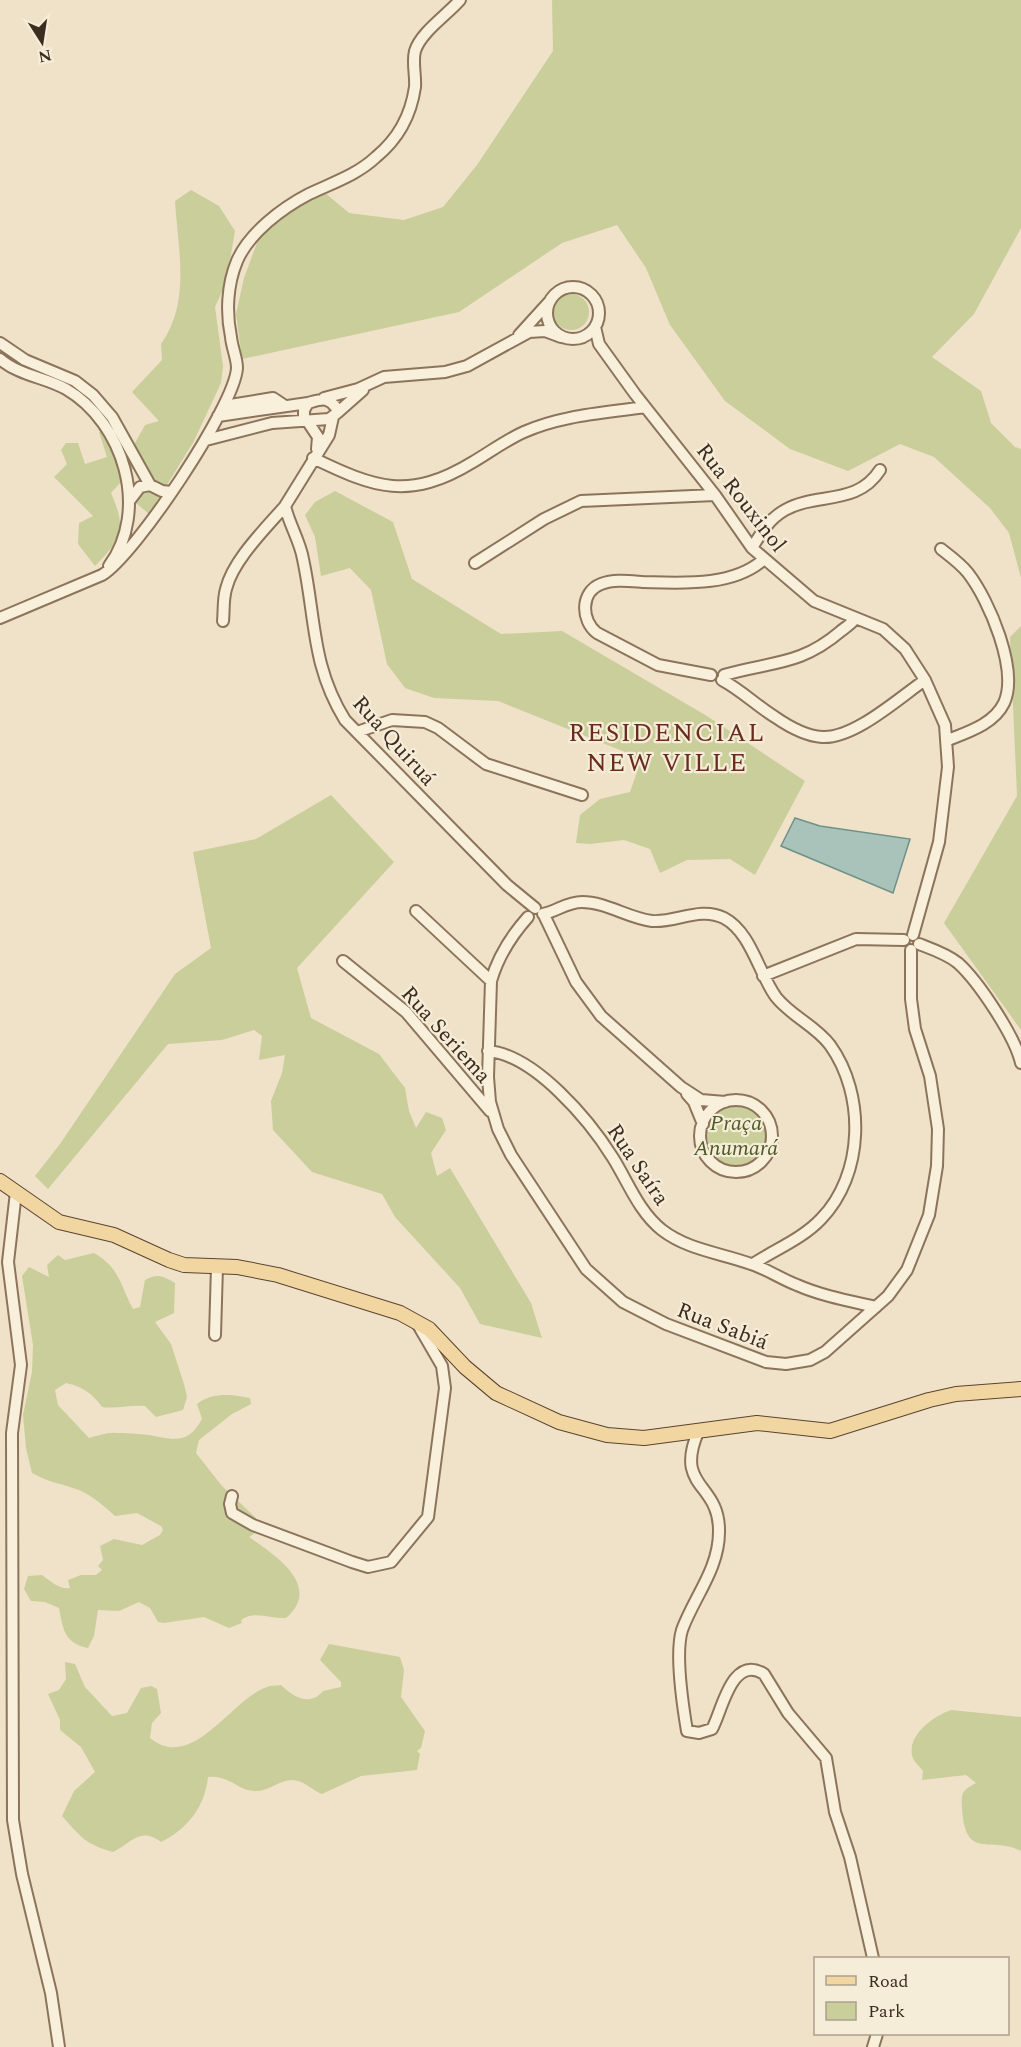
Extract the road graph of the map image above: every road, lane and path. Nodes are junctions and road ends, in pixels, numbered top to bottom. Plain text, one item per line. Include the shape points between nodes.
1 (460, 0) edge
2 (551, 299) junction
3 (595, 327) junction
4 (561, 336) junction
5 (585, 336) junction
6 (514, 340) junction
7 (0, 343) edge
8 (598, 344) junction
9 (0, 359) edge
10 (372, 382) junction
11 (635, 394) junction
12 (324, 398) junction
13 (308, 403) junction
14 (285, 405) junction
15 (645, 407) junction
16 (618, 411) junction
17 (222, 413) junction
18 (335, 415) junction
19 (287, 421) junction
20 (306, 421) junction
21 (226, 433) junction
22 (206, 440) junction
23 (315, 454) junction
24 (880, 470) dead end
25 (702, 478) junction
26 (154, 487) junction
27 (689, 495) junction
28 (715, 495) junction
29 (168, 496) junction
30 (130, 501) junction
31 (285, 506) junction
32 (129, 516) junction
33 (144, 529) junction
34 (752, 548) junction
35 (941, 549) dead end
36 (763, 560) junction
37 (475, 563) dead end
38 (102, 575) junction
39 (840, 613) junction
40 (0, 618) edge
41 (855, 619) junction
42 (223, 621) dead end
43 (842, 631) junction
44 (719, 674) junction
45 (925, 680) junction
46 (357, 732) junction
47 (948, 740) junction
48 (582, 795) dead end
49 (416, 911) dead end
50 (536, 915) junction
51 (912, 942) junction
52 (343, 961) dead end
53 (476, 965) junction
54 (495, 968) junction
55 (763, 976) junction
56 (491, 981) junction
57 (488, 1051) junction
58 (1021, 1063) edge
59 (681, 1087) junction
60 (726, 1102) junction
61 (493, 1114) junction
62 (703, 1124) junction
63 (0, 1181) edge
64 (16, 1192) junction
65 (753, 1264) junction
66 (217, 1266) junction
67 (876, 1307) junction
68 (415, 1320) junction
69 (215, 1335) dead end
70 (1021, 1389) edge
71 (698, 1432) junction
72 (232, 1496) dead end
73 (6, 1762) edge
74 (873, 1957) edge
75 (59, 2047) edge

1 - 17 street via 415,51 415,86 401,130 375,159 286,209 257,233 237,261 228,313 237,367
2 - 3 street via 572,287 587,291 599,312
2 - 4 street via 549,324
2 - 6 street
3 - 5 street
3 - 8 street, Rua Rouxinol
4 - 5 street
4 - 6 street via 536,331
5 - 8 street, Rua Rouxinol
6 - 10 street via 485,358 454,370 399,374
7 - 26 street via 25,360 75,381 93,395 112,417
8 - 11 street, Rua Rouxinol
9 - 30 street via 19,372 66,389 87,406 122,459
10 - 12 street
10 - 18 street
11 - 15 street, Rua Rouxinol
11 - 16 street
12 - 13 street
12 - 18 street via 333,403
13 - 14 street
13 - 20 street via 304,410
14 - 17 street via 273,398
14 - 19 street
15 - 16 street
15 - 25 street, Rua Rouxinol
16 - 23 street via 564,419 524,432 463,468 418,485 374,485
17 - 21 street
17 - 22 street
18 - 20 street
18 - 23 street via 329,435
19 - 20 street
19 - 21 street
20 - 23 street via 318,436
21 - 22 street
22 - 29 street
23 - 31 street
24 - 34 street via 856,492 783,511 767,524
25 - 27 street
25 - 28 street, Rua Rouxinol
26 - 29 street
26 - 30 street via 140,487
27 - 28 street
27 - 37 street via 581,501 544,519
28 - 34 street, Rua Rouxinol
29 - 33 street
30 - 32 street
31 - 42 street via 256,538 232,575 225,592
31 - 46 street, Rua Quiruá via 302,550 321,669 335,703
32 - 33 street
32 - 38 street via 117,554
33 - 38 street via 115,566
34 - 36 street, Rua Rouxinol
35 - 47 street via 967,572 988,606 1007,685 1003,704 991,719
36 - 39 street, Rua Rouxinol via 814,601
36 - 44 street via 727,578 604,583 591,591 585,606 589,624 597,633 658,665
38 - 40 street
39 - 41 street, Rua Rouxinol
39 - 43 street
41 - 43 street
41 - 45 street, Rua Rouxinol via 883,629 905,649
43 - 44 street via 820,648 781,664
44 - 45 street via 774,717 823,737 838,736 864,723
45 - 47 street, Rua Rouxinol
46 - 48 street via 392,720 424,722 486,764
46 - 50 street, Rua Quiruá
47 - 51 street, Rua Rouxinol via 943,820
49 - 53 street
50 - 54 street, Rua Sabiá via 516,930
50 - 55 street, Rua Sabiá via 576,902 594,903 652,921 705,914 721,916 738,930
50 - 59 street, Rua Quiruá via 553,933 576,982 601,1016
51 - 55 street via 856,939
51 - 58 street via 958,963 1002,1023
51 - 67 street, Rua Sabiá via 911,999 936,1109 937,1166 929,1215 915,1254 897,1284
52 - 61 street, Rua Seriema via 406,1012
53 - 54 street
53 - 56 street
54 - 56 street, Rua Sabiá
55 - 65 street, Rua Sabiá via 782,1003 821,1035 836,1055 851,1100 856,1133 852,1163 829,1210 803,1234
56 - 57 street, Rua Sabiá
57 - 61 street, Rua Sabiá
57 - 65 street, Rua Saíra via 506,1054 527,1067 569,1102 602,1142 638,1202 662,1230 699,1249
59 - 60 street via 701,1100
59 - 62 street via 694,1102
60 - 62 street via 710,1111
60 - 62 street via 750,1103 768,1119 772,1143 759,1164 736,1172 713,1163 700,1142
61 - 67 street, Rua Sabiá via 511,1155 586,1269 641,1312 756,1359 786,1364 810,1360 825,1352
63 - 64 main road
64 - 66 main road via 59,1222 114,1235 184,1264
64 - 73 street via 8,1262 21,1365 12,1433
65 - 67 street, Rua Saíra via 808,1290
66 - 68 main road via 278,1275
66 - 69 street
68 - 71 main road via 496,1393 559,1422 624,1437
68 - 72 street via 442,1366 445,1388 429,1513 396,1558 386,1566 368,1567 278,1535 232,1513
70 - 71 main road via 929,1400 830,1431 757,1424
71 - 74 street via 689,1460 697,1481 712,1500 720,1530 713,1566 681,1635 687,1731 712,1729 729,1687 738,1677 751,1671 764,1674 788,1713 826,1758 835,1812 850,1857
73 - 75 street via 16,1845 51,1993

